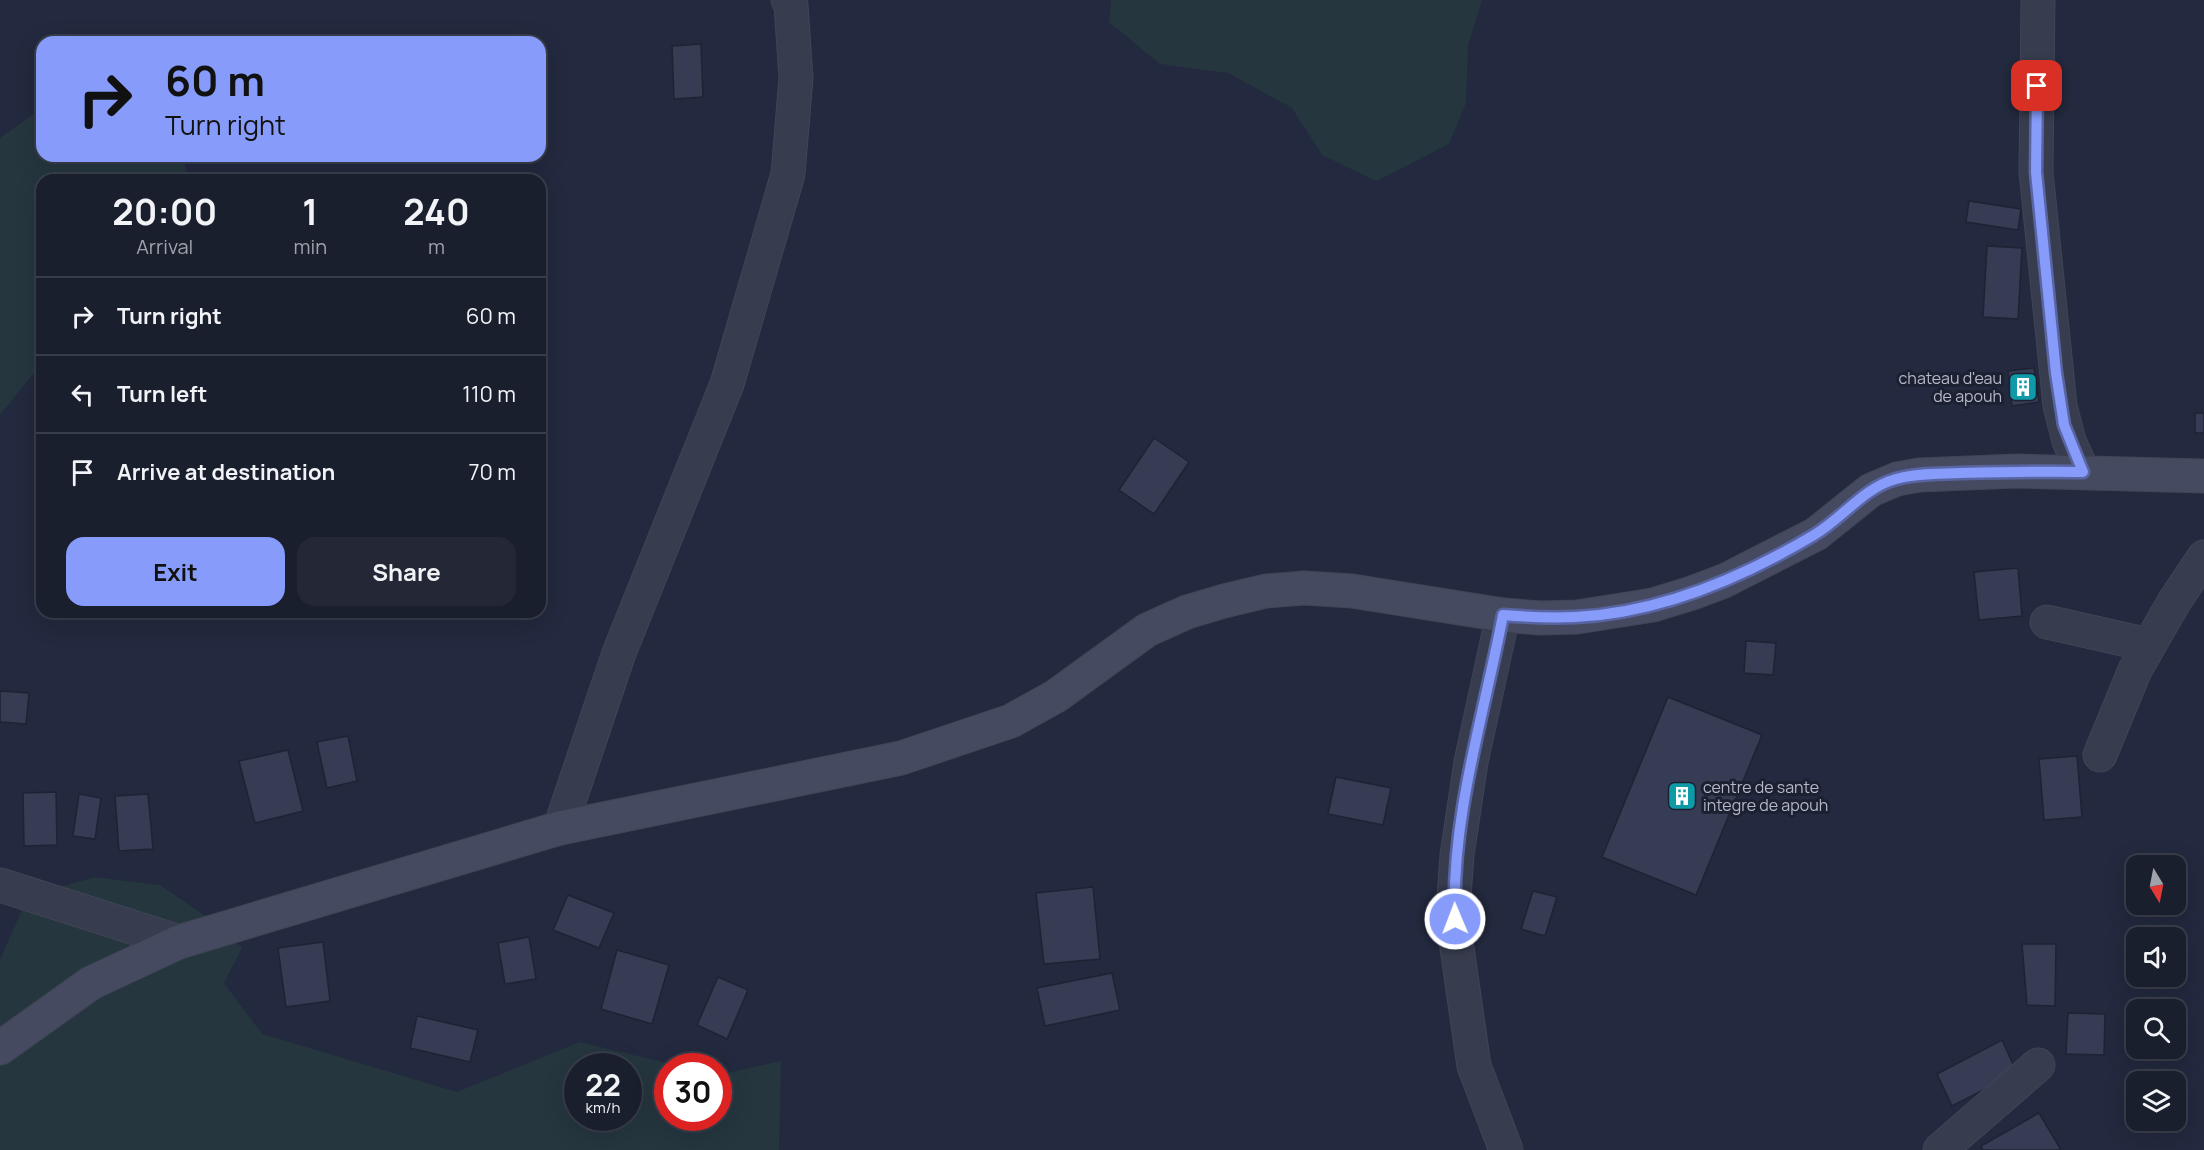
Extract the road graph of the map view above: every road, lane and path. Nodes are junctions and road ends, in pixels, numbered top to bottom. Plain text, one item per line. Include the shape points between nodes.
1 (788, 0) edge
2 (2038, 0) edge
3 (2083, 472) junction
4 (2204, 476) edge
5 (2204, 557) edge
6 (1503, 615) junction
7 (2046, 622) dead end
8 (2149, 645) junction
9 (2100, 755) dead end
10 (560, 828) junction
11 (0, 885) edge
12 (179, 942) junction
13 (0, 1048) edge
14 (2038, 1065) dead end
15 (1506, 1150) edge
16 (1940, 1150) edge

1 - 10 street via 796,78 788,174 727,384 619,653
2 - 3 street via 2036,172 2060,406 2069,441
3 - 4 street
3 - 6 street via 1952,473 1897,478 1871,490 1816,534 1692,594 1577,617
5 - 8 street
6 - 10 street via 1352,591 1266,591 1187,612 1147,630 1056,696 1011,721 901,758
6 - 15 street via 1472,762 1454,897 1456,941 1474,1066
7 - 8 street
8 - 9 street
10 - 12 street
11 - 12 street
12 - 13 street via 91,983
14 - 16 street

